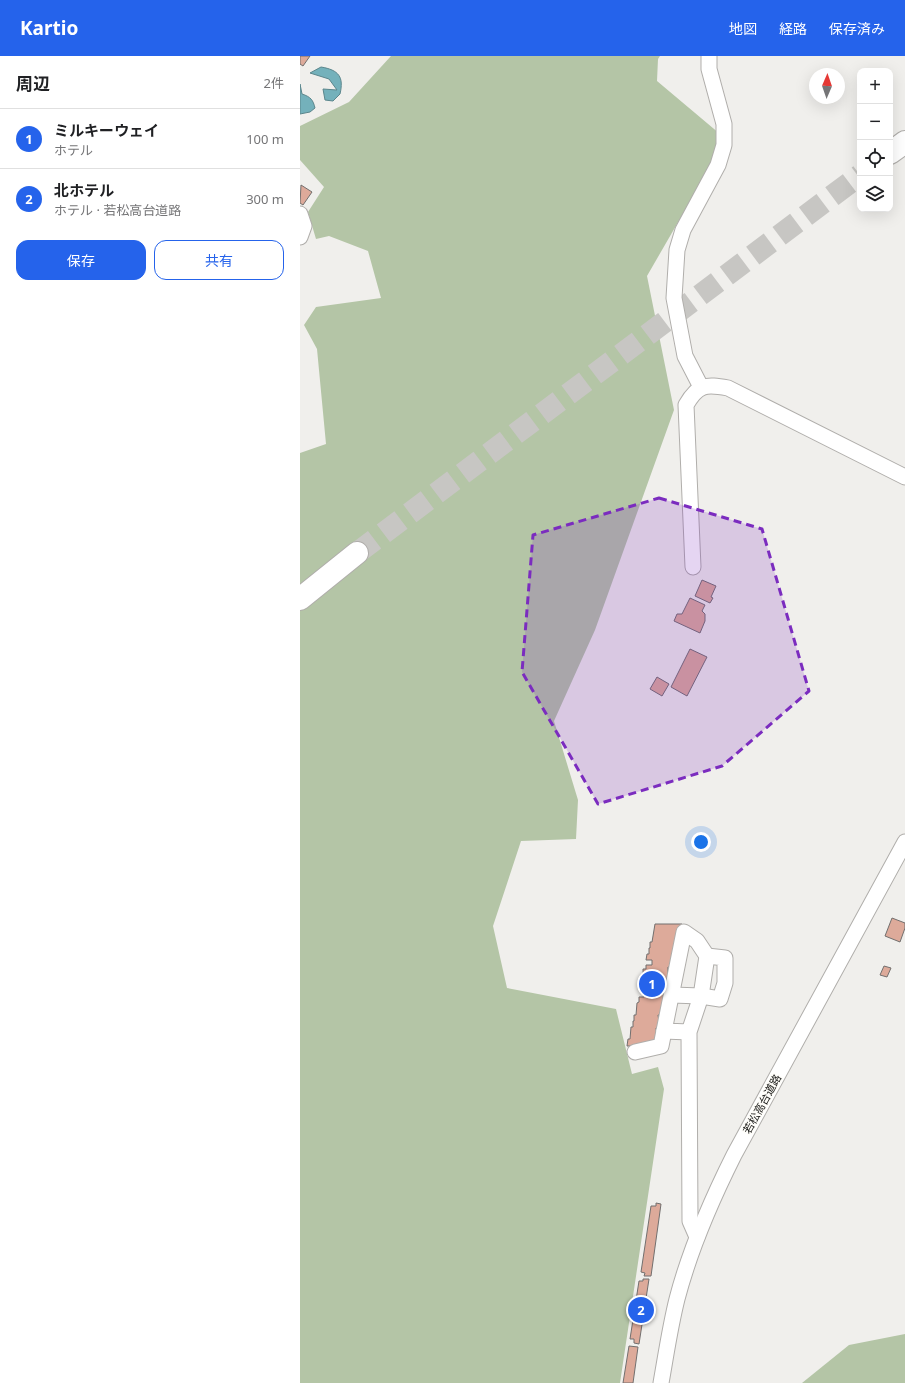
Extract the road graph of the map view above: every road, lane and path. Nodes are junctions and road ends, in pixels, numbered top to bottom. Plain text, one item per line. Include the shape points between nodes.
1 (709, 56) edge
2 (300, 214) edge
3 (300, 237) edge
4 (701, 387) junction
5 (905, 477) edge
6 (358, 553) tunnel mouth
7 (693, 567) dead end
8 (300, 598) edge
9 (905, 842) edge
10 (707, 956) junction
11 (672, 994) junction
12 (701, 996) junction
13 (664, 1031) junction
14 (689, 1032) junction
15 (635, 1052) dead end
16 (697, 1237) junction
17 (660, 1383) edge

1 - 4 street via 709,69 724,124 724,144 718,165 683,230 676,250 674,298 685,356
2 - 3 street via 304,226
4 - 5 street via 710,385 728,388
4 - 7 street via 692,394 686,405
6 - 8 highway
9 - 16 street, 若松高台道路 via 734,1155
10 - 11 street via 697,941 684,932
10 - 12 street
10 - 12 street via 725,958 725,983 720,999
11 - 12 street
11 - 13 street
12 - 14 street
13 - 14 street
13 - 15 street via 661,1046
14 - 16 street via 690,1222
16 - 17 street, 若松高台道路 via 677,1299

